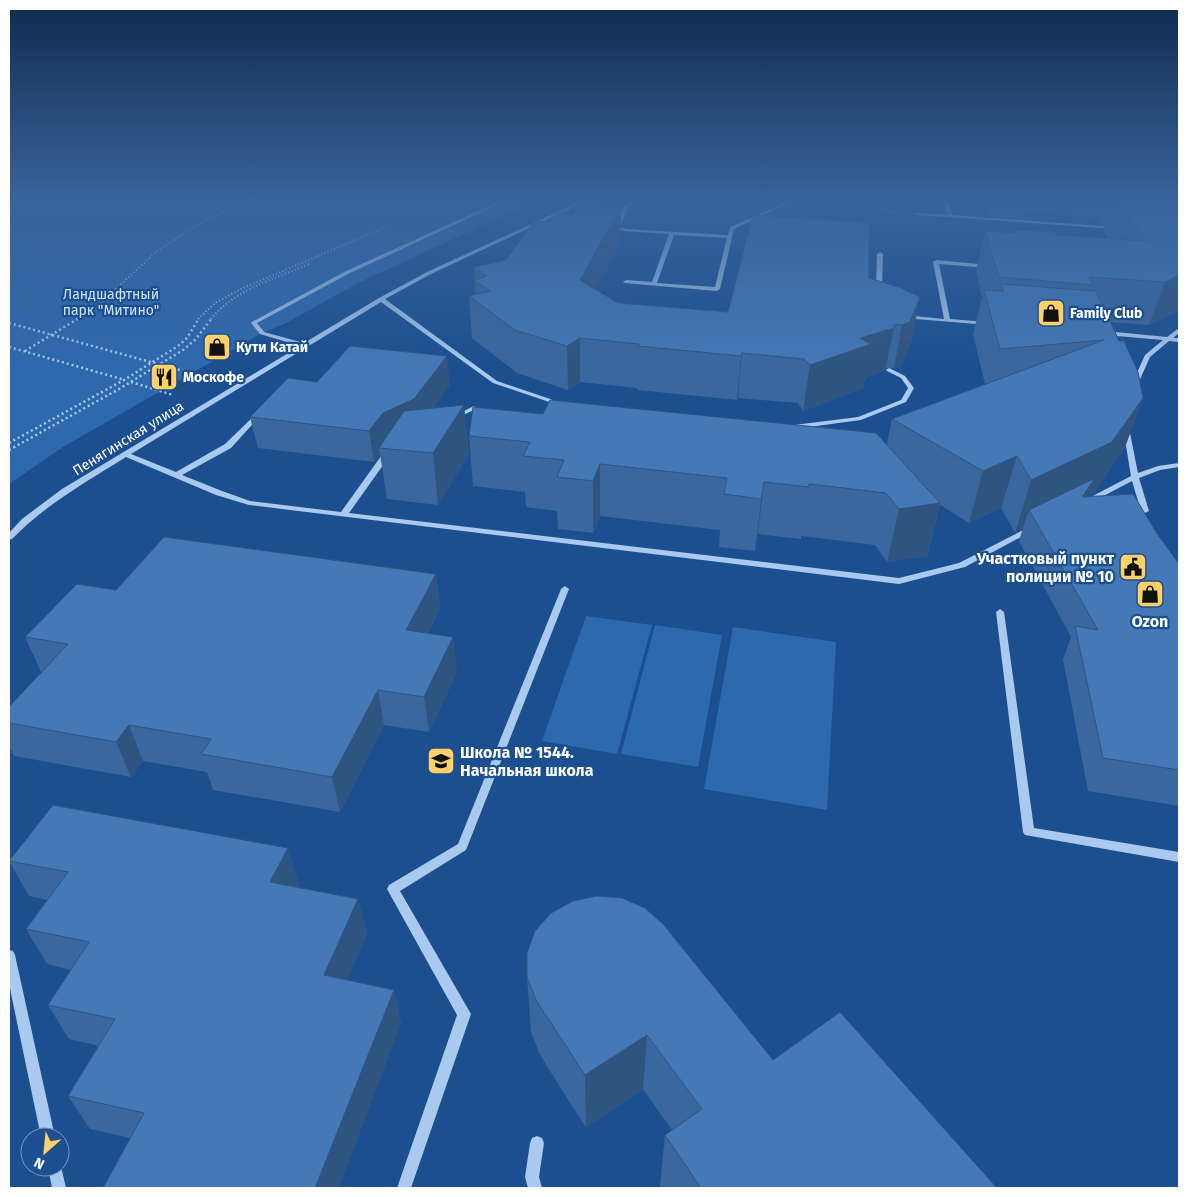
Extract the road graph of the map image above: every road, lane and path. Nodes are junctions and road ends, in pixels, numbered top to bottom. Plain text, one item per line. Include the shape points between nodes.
1 (151, 257) edge
2 (315, 257) edge
3 (377, 257) edge
4 (463, 257) edge
5 (664, 257) edge
6 (725, 257) edge
7 (880, 257) edge
8 (995, 266) edge
9 (626, 282) dead end
10 (654, 285) junction
11 (873, 294) edge
12 (381, 299) junction
13 (902, 317) edge
14 (947, 320) junction
15 (9, 323) edge
16 (995, 324) edge
17 (1179, 330) edge
18 (1100, 332) edge
19 (52, 335) junction
20 (1168, 338) junction
21 (1179, 340) edge
22 (305, 345) junction
23 (9, 347) edge
24 (24, 351) junction
25 (153, 362) junction
26 (889, 370) edge
27 (205, 377) dead end
28 (124, 380) junction
29 (173, 394) dead end
30 (1130, 396) edge
31 (568, 404) edge
32 (266, 406) edge
33 (474, 408) edge
34 (1125, 418) edge
35 (449, 420) edge
36 (783, 426) edge
37 (9, 443) edge
38 (391, 448) edge
39 (125, 454) junction
40 (1179, 465) edge
41 (177, 475) junction
42 (1135, 477) junction
43 (1083, 503) edge
44 (1145, 511) edge
45 (343, 515) junction
46 (1040, 525) edge
47 (9, 537) edge
48 (565, 589) dead end
49 (1000, 612) dead end
50 (1179, 857) edge
51 (9, 955) edge
52 (46, 1127) edge
53 (537, 1144) dead end
54 (404, 1188) edge
55 (535, 1188) edge

1 - 19 path via 94,309
2 - 25 path via 215,303 199,318 187,338
3 - 22 street via 254,324 262,333
4 - 12 street, Пенягинская улица
5 - 10 lane
6 - 10 lane via 717,289
7 - 11 street via 880,287
8 - 14 lane via 936,262
9 - 10 lane
12 - 22 street, Пенягинская улица
12 - 31 street via 495,382
13 - 14 street
14 - 16 street
15 - 19 path
17 - 20 street
18 - 20 street
19 - 24 path
19 - 25 path
20 - 21 street
20 - 30 street via 1147,356
22 - 39 street, Пенягинская улица
23 - 24 path
24 - 28 path
25 - 27 path
25 - 28 path
26 - 36 street via 903,377 911,388 904,400 859,420
28 - 29 path
28 - 37 path
32 - 41 street via 228,446
33 - 35 street
34 - 42 street
38 - 45 street
39 - 41 street
39 - 47 street, Пенягинская улица via 25,521
40 - 42 street via 1172,464
41 - 45 street via 248,503
42 - 43 street
42 - 44 street
45 - 46 street via 899,581 962,565
48 - 54 street via 462,847 393,889 464,1014
49 - 50 street via 1029,832
51 - 52 street
53 - 55 street via 532,1177

